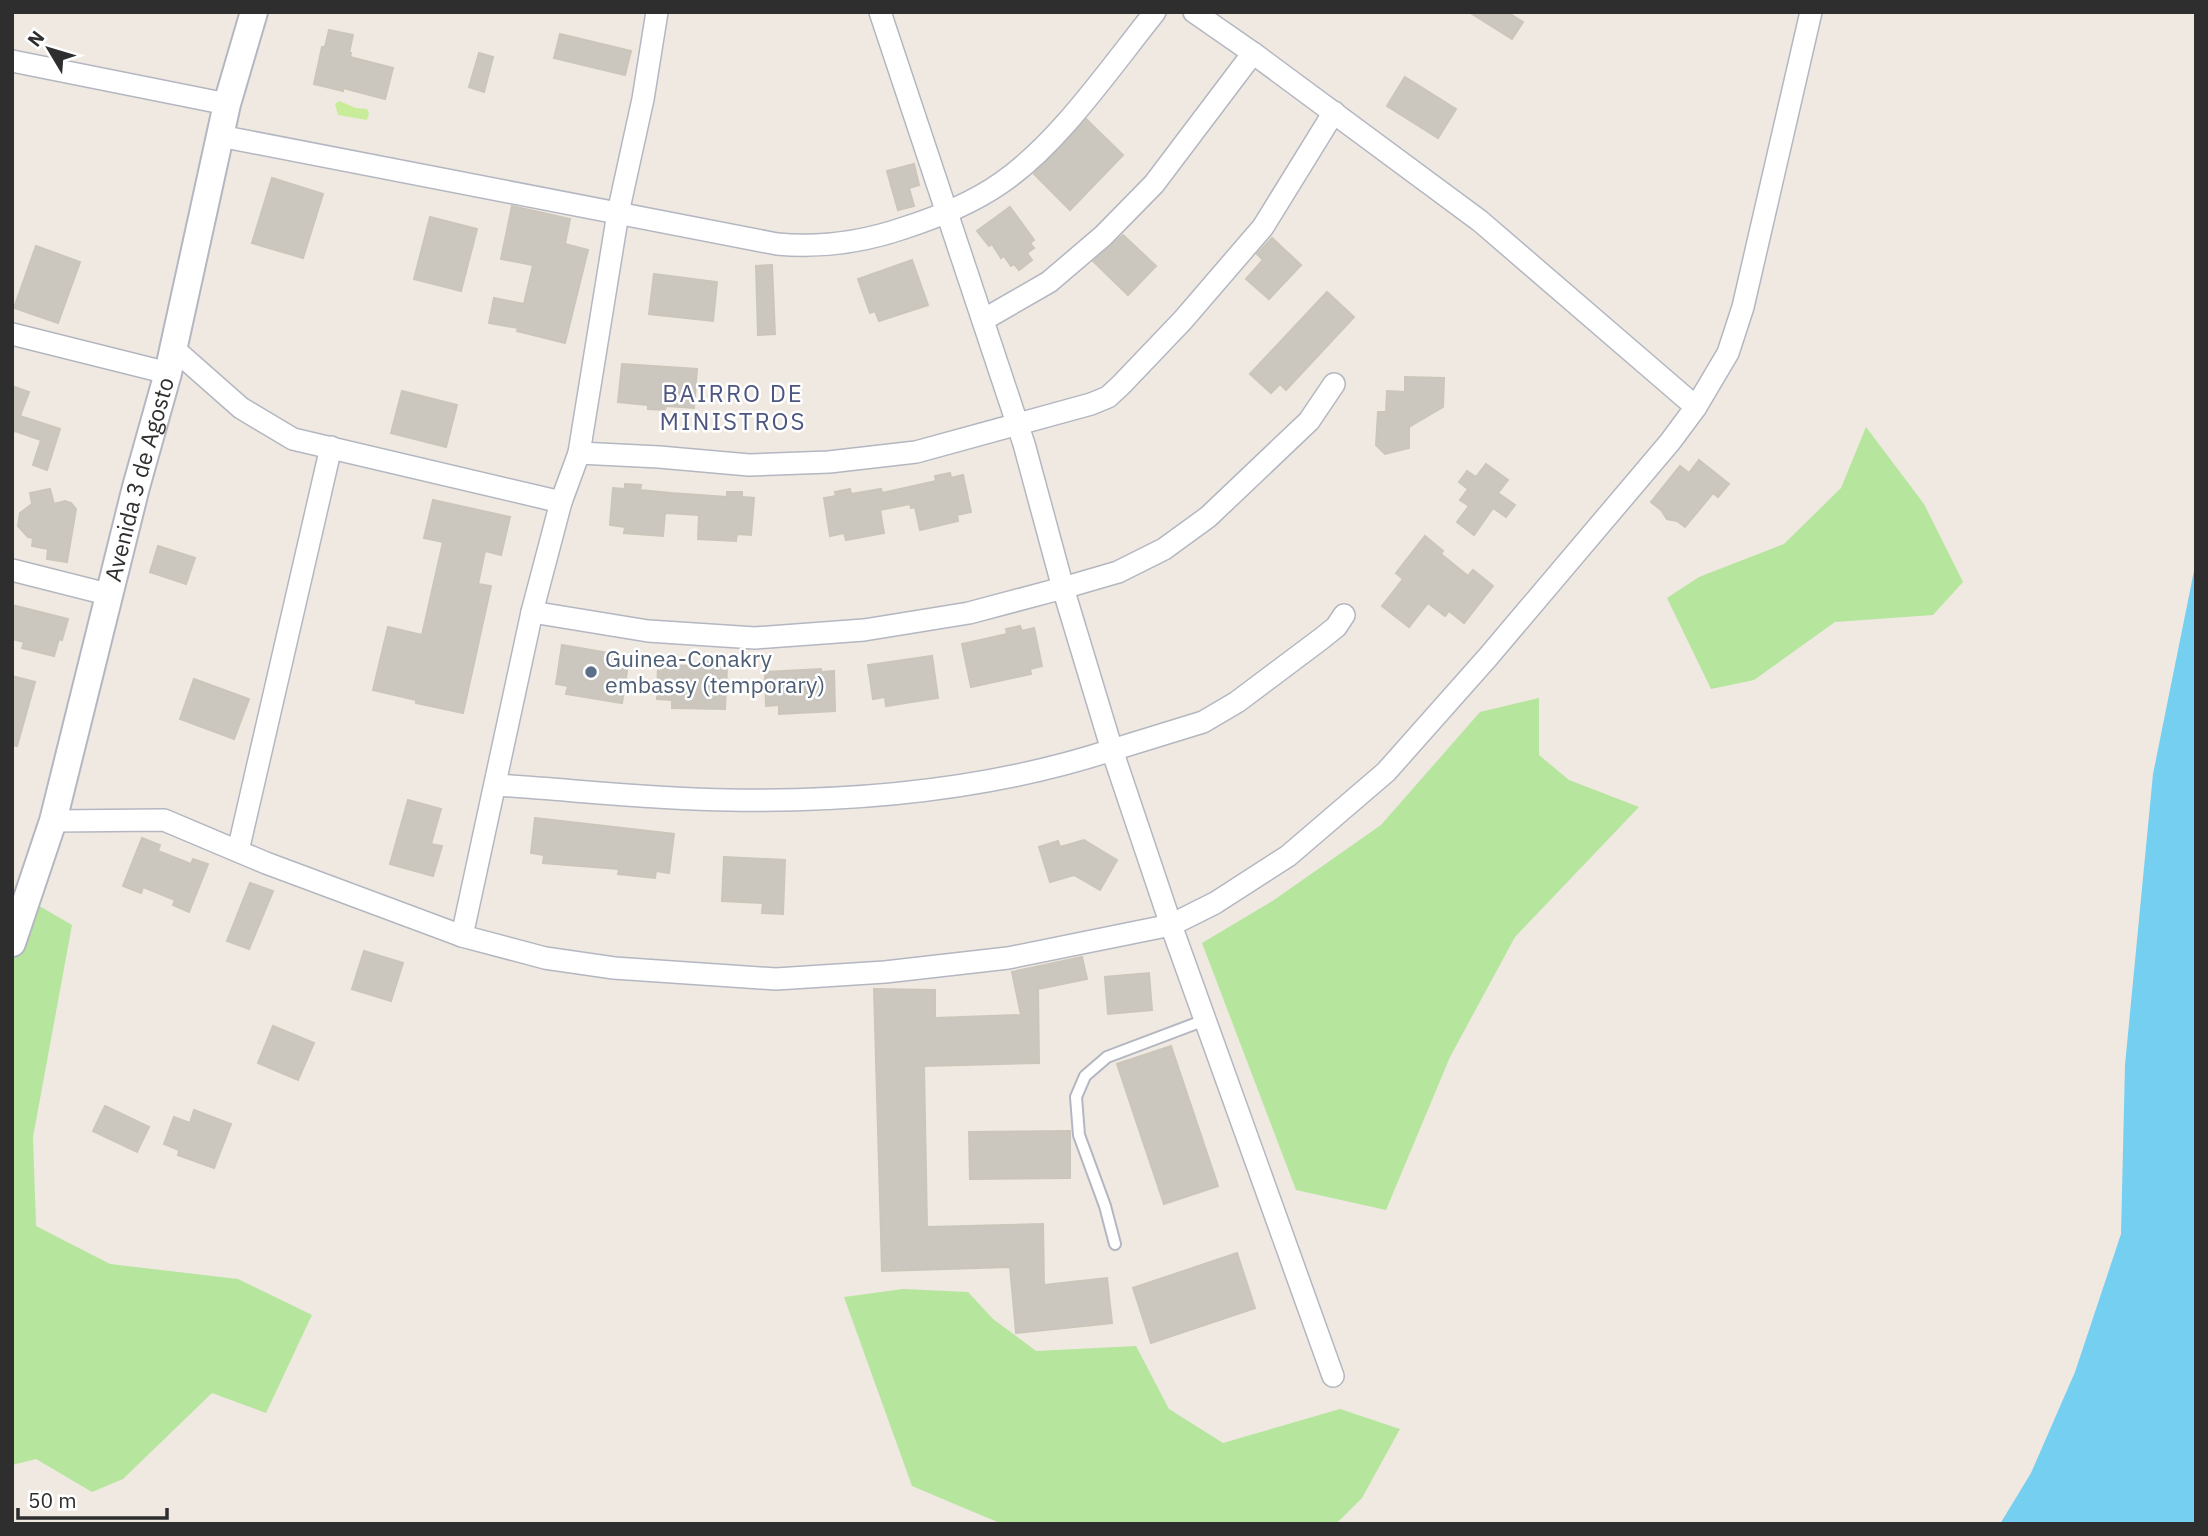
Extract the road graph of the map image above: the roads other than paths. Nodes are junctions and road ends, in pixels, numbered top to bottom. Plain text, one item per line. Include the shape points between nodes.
1 (254, 12) edge
2 (657, 12) edge
3 (880, 12) edge
4 (1155, 12) edge
5 (1194, 12) edge
6 (1811, 12) edge
7 (1253, 53) junction
8 (12, 61) edge
9 (228, 104) junction
10 (1334, 112) junction
11 (220, 136) junction
12 (618, 212) junction
13 (948, 214) junction
14 (983, 320) junction
15 (12, 334) edge
16 (170, 360) junction
17 (1335, 384) dead end
18 (1696, 407) junction
19 (1017, 424) junction
20 (331, 447) junction
21 (579, 453) junction
22 (561, 502) junction
23 (12, 570) edge
24 (1063, 588) junction
25 (111, 595) junction
26 (532, 612) junction
27 (1344, 615) dead end
28 (1112, 750) junction
29 (496, 785) junction
30 (53, 821) junction
31 (238, 852) junction
32 (1171, 925) junction
33 (462, 936) junction
34 (12, 943) edge
35 (1205, 1020) junction
36 (1115, 1244) dead end
37 (1333, 1376) dead end

1 - 9 street, Avenida 3 de Agosto
2 - 12 street
3 - 13 street
4 - 13 street via 1040,150 1002,183
5 - 7 street
6 - 18 street via 1743,307 1728,353
7 - 10 street
7 - 14 street via 1154,184 1103,236 1049,282
8 - 9 street
9 - 11 street, Avenida 3 de Agosto
10 - 18 street via 1480,221
10 - 19 street via 1264,227 1121,385 1091,404
11 - 12 street
11 - 16 street, Avenida 3 de Agosto
12 - 13 street via 805,247 886,234
12 - 21 street
13 - 14 street
14 - 19 street
15 - 16 street
16 - 20 street via 267,425 293,439
16 - 25 street, Avenida 3 de Agosto
17 - 24 street via 1309,421 1208,517 1153,555 1118,572
18 - 32 street via 1387,772 1288,856 1215,904
19 - 21 street via 916,452 829,462 749,465
19 - 24 street
20 - 22 street
20 - 31 street
21 - 22 street
22 - 26 street
23 - 25 street
24 - 26 street via 970,613 864,630 755,638 648,631
24 - 28 street
25 - 30 street, Avenida 3 de Agosto
26 - 29 street
27 - 28 street via 1321,639 1203,722
28 - 29 street via 970,785 825,799 727,800
28 - 32 street
29 - 33 street
30 - 31 street via 164,820
30 - 34 street, Avenida 3 de Agosto
31 - 33 street
32 - 33 street via 1008,958 776,979 614,968 545,958
32 - 35 street
35 - 36 lane via 1107,1057 1086,1076 1076,1097 1079,1135
35 - 37 street

